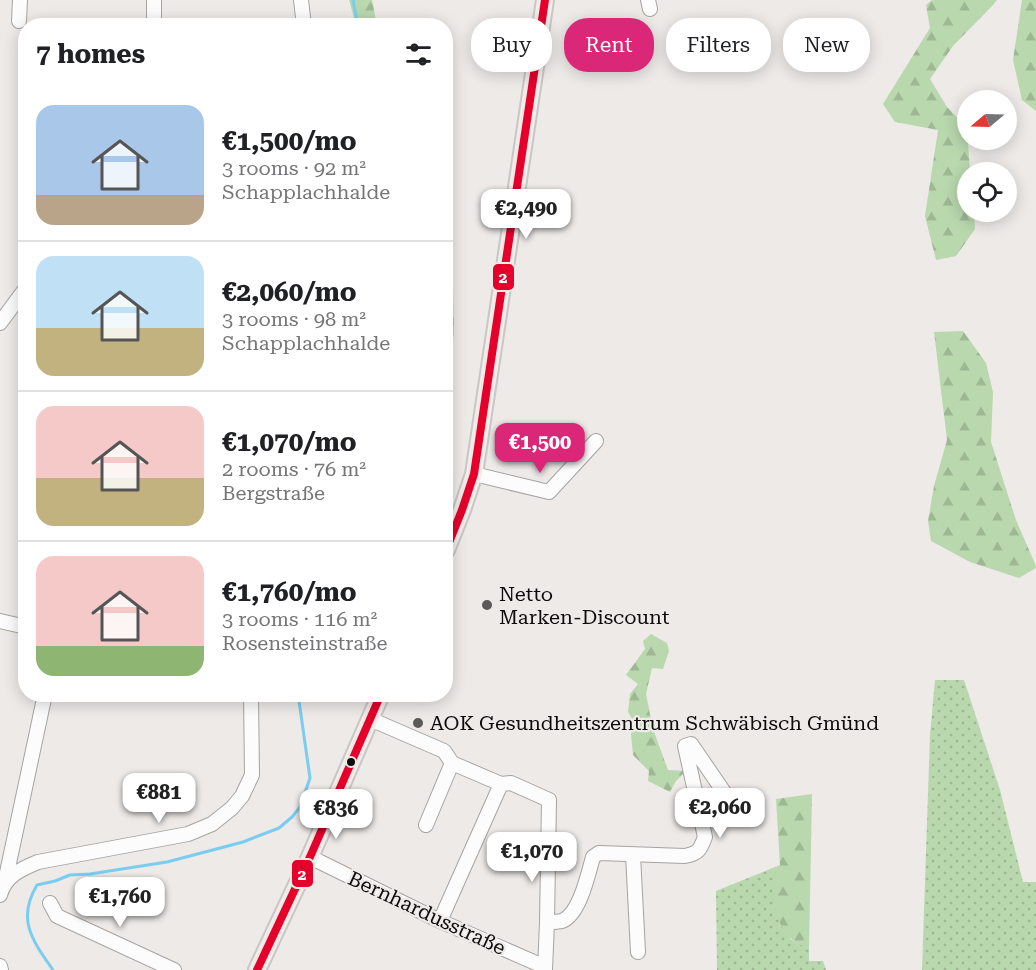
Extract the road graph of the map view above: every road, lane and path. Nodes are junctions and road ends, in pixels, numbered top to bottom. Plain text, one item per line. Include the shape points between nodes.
1 (20, 0) edge
2 (154, 0) edge
3 (301, 0) edge
4 (545, 0) edge
5 (19, 18) edge
6 (154, 18) edge
7 (303, 18) edge
8 (18, 298) edge
9 (0, 322) edge
10 (596, 441) dead end
11 (474, 474) junction
12 (453, 532) edge
13 (0, 621) edge
14 (18, 625) edge
15 (43, 702) edge
16 (251, 702) edge
17 (377, 702) edge
18 (370, 719) junction
19 (452, 763) junction
20 (501, 784) junction
21 (739, 814) dead end
22 (426, 825) dead end
23 (633, 855) junction
24 (310, 857) junction
25 (3, 889) edge
26 (50, 903) dead end
27 (440, 921) junction
28 (547, 922) junction
29 (638, 952) dead end
30 (545, 969) edge
31 (174, 970) edge
32 (257, 970) edge

1 - 5 street
2 - 6 street
3 - 7 street
4 - 11 main road
8 - 9 street
10 - 11 street via 549,492
11 - 12 main road
13 - 14 street
15 - 25 street
16 - 25 street via 252,775 242,796 212,824 188,834 38,862 13,874
17 - 18 main road
18 - 19 street via 444,751
18 - 24 main road
19 - 20 street
19 - 22 street
20 - 27 street
20 - 28 street via 511,783 549,800
21 - 23 street via 691,744 685,746 705,837 701,847 696,854 685,856
23 - 28 street via 599,853 593,857 570,916
23 - 29 street
24 - 27 street, Bernhardusstraße
24 - 32 main road
26 - 31 street via 57,916
27 - 30 street, Bernhardusstraße
28 - 30 street

